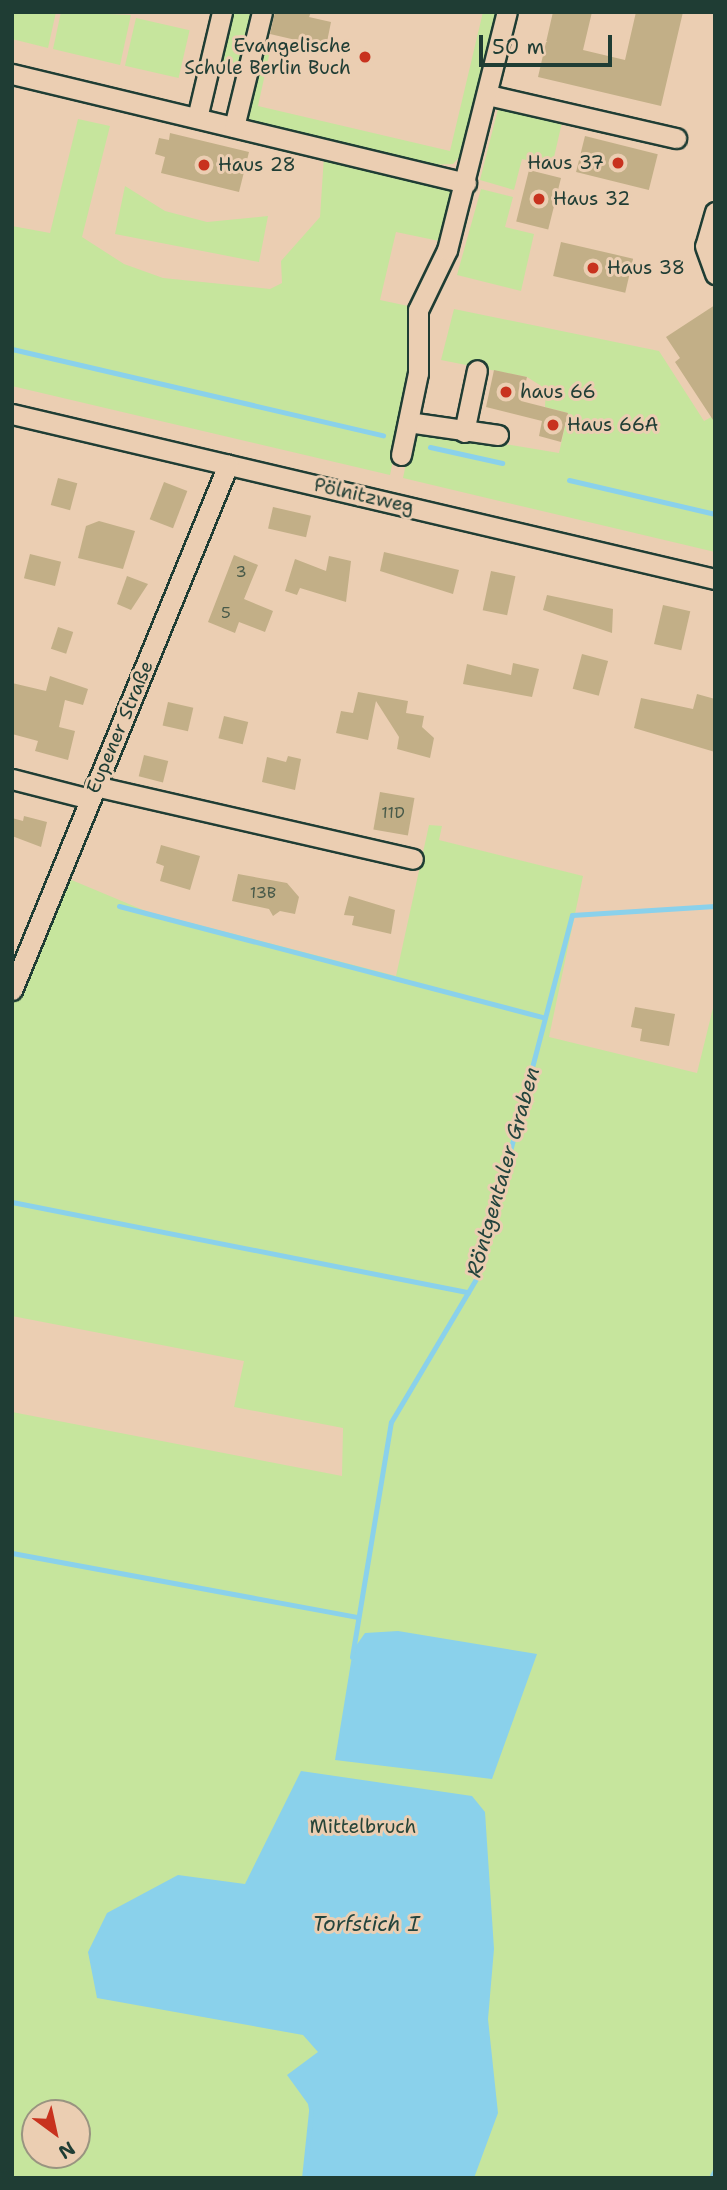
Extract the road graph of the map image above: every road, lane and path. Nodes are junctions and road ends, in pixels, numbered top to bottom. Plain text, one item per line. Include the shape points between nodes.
1 (222, 12) edge
2 (262, 12) edge
3 (507, 12) edge
4 (12, 74) edge
5 (488, 95) junction
6 (197, 118) junction
7 (234, 127) junction
8 (676, 138) dead end
9 (466, 183) junction
10 (715, 212) edge
11 (715, 274) edge
12 (477, 370) dead end
13 (12, 414) edge
14 (408, 422) junction
15 (464, 432) junction
16 (498, 435) dead end
17 (401, 455) dead end
18 (228, 465) junction
19 (715, 579) edge
20 (12, 779) edge
21 (92, 792) junction
22 (413, 859) dead end
23 (12, 990) edge

1 - 6 street
2 - 7 street
3 - 5 street
4 - 6 street
5 - 8 street
5 - 9 street
6 - 7 street
7 - 9 street
9 - 14 street via 447,250 418,310 418,373
10 - 11 street via 705,246
12 - 15 street
13 - 18 street, Pölnitzweg
14 - 15 street
14 - 17 street
15 - 16 street
18 - 19 street, Pölnitzweg
18 - 21 street, Eupener Straße
20 - 21 street
21 - 22 street
21 - 23 street, Eupener Straße

